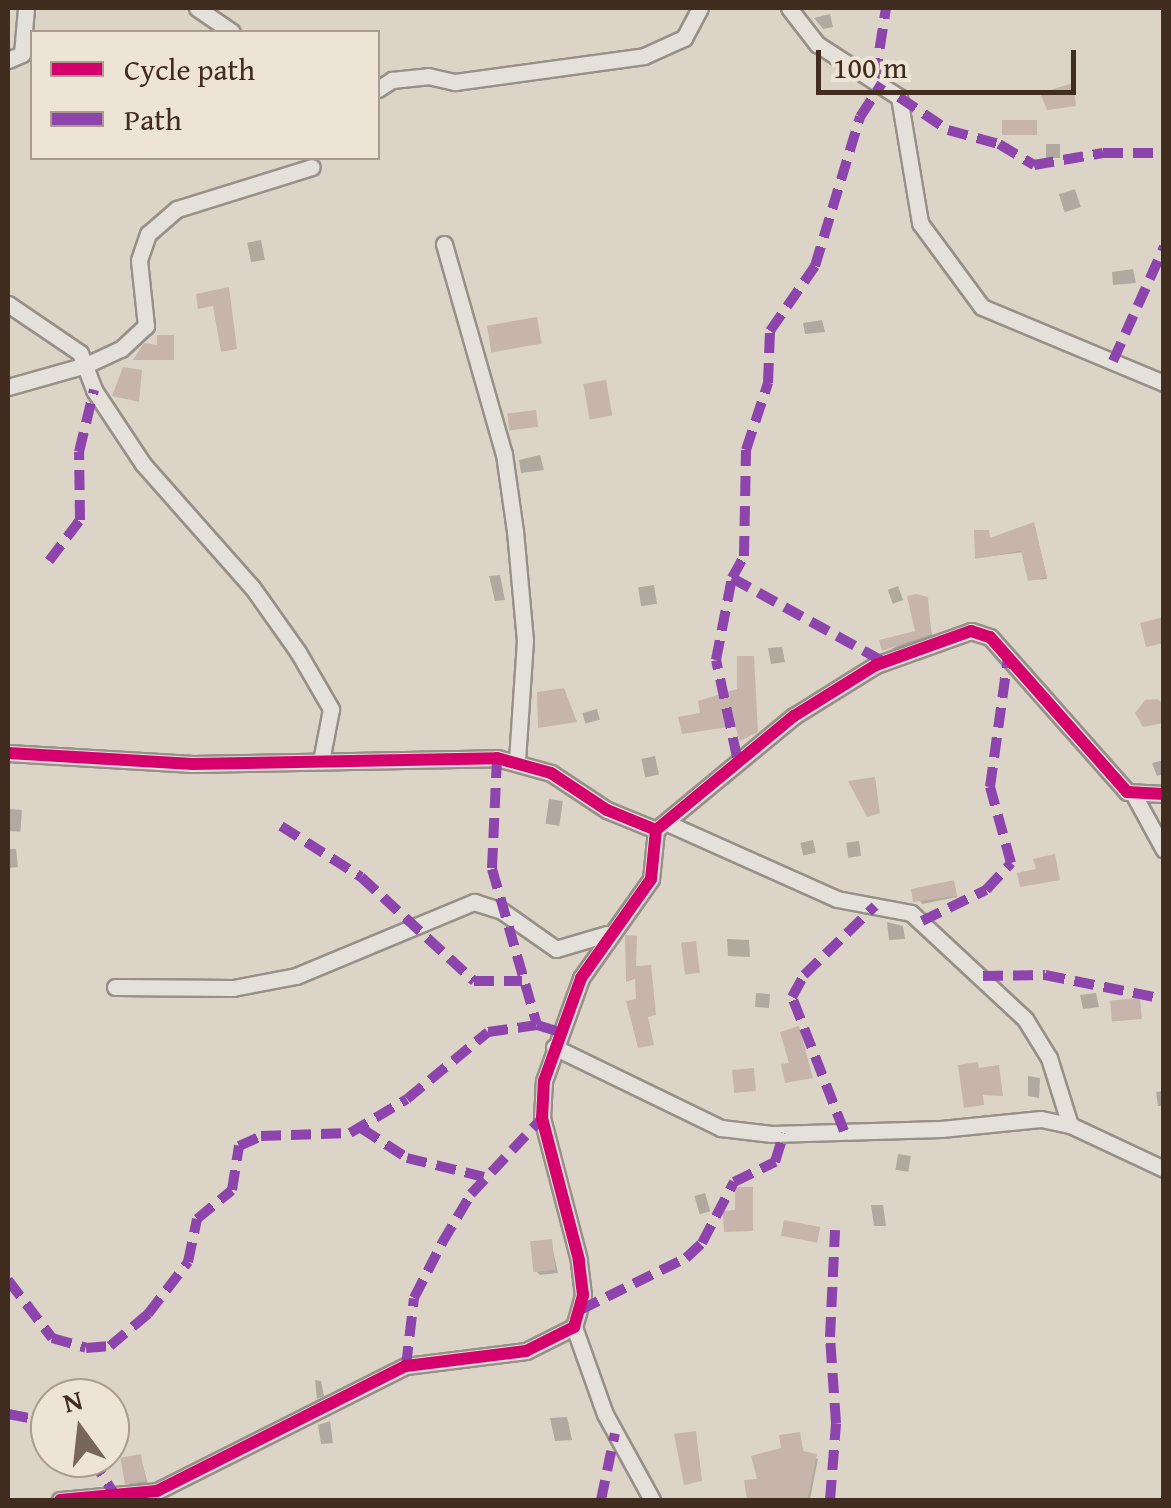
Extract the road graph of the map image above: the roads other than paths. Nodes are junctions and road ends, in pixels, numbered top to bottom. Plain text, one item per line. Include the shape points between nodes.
1 (26, 8) edge
2 (197, 8) edge
3 (700, 8) edge
4 (789, 8) edge
5 (229, 30) edge
6 (8, 60) edge
7 (380, 87) edge
8 (312, 167) dead end
9 (444, 244) dead end
10 (8, 304) edge
11 (86, 365) junction
12 (1164, 383) edge
13 (8, 387) edge
14 (8, 753) edge
15 (517, 760) junction
16 (321, 761) junction
17 (1164, 794) edge
18 (1135, 797) junction
19 (662, 826) junction
20 (1164, 850) edge
21 (607, 934) junction
22 (114, 987) dead end
23 (554, 1047) junction
24 (1070, 1125) junction
25 (1164, 1168) edge
26 (574, 1328) junction
27 (118, 1499) edge
28 (60, 1500) edge
29 (652, 1500) edge

1 - 6 street via 22,54
2 - 5 street
3 - 7 street via 684,38 644,56 455,82 428,76 392,80
4 - 12 street via 817,44 899,97 920,223 982,307
8 - 11 street via 177,209 148,234 139,260 146,326
9 - 15 street via 504,454 516,531 525,640
10 - 11 street via 69,343
11 - 13 street
11 - 16 street via 94,390 143,464 252,587 327,696 332,725
14 - 16 street via 96,762
15 - 16 street
15 - 19 street
17 - 18 street
18 - 19 street via 990,637 971,630 876,665 794,716
18 - 20 street
19 - 21 street via 651,880
19 - 24 street via 837,899 912,913 1025,1020 1049,1058
21 - 22 street via 556,949 502,912 474,902 296,976 233,988
21 - 23 street via 580,978
23 - 24 street via 721,1128 772,1134 941,1129 1034,1118
23 - 26 street via 542,1118 578,1260 582,1295
24 - 25 street
26 - 27 street via 526,1351 406,1366 191,1478
26 - 29 street via 606,1414
27 - 28 street

